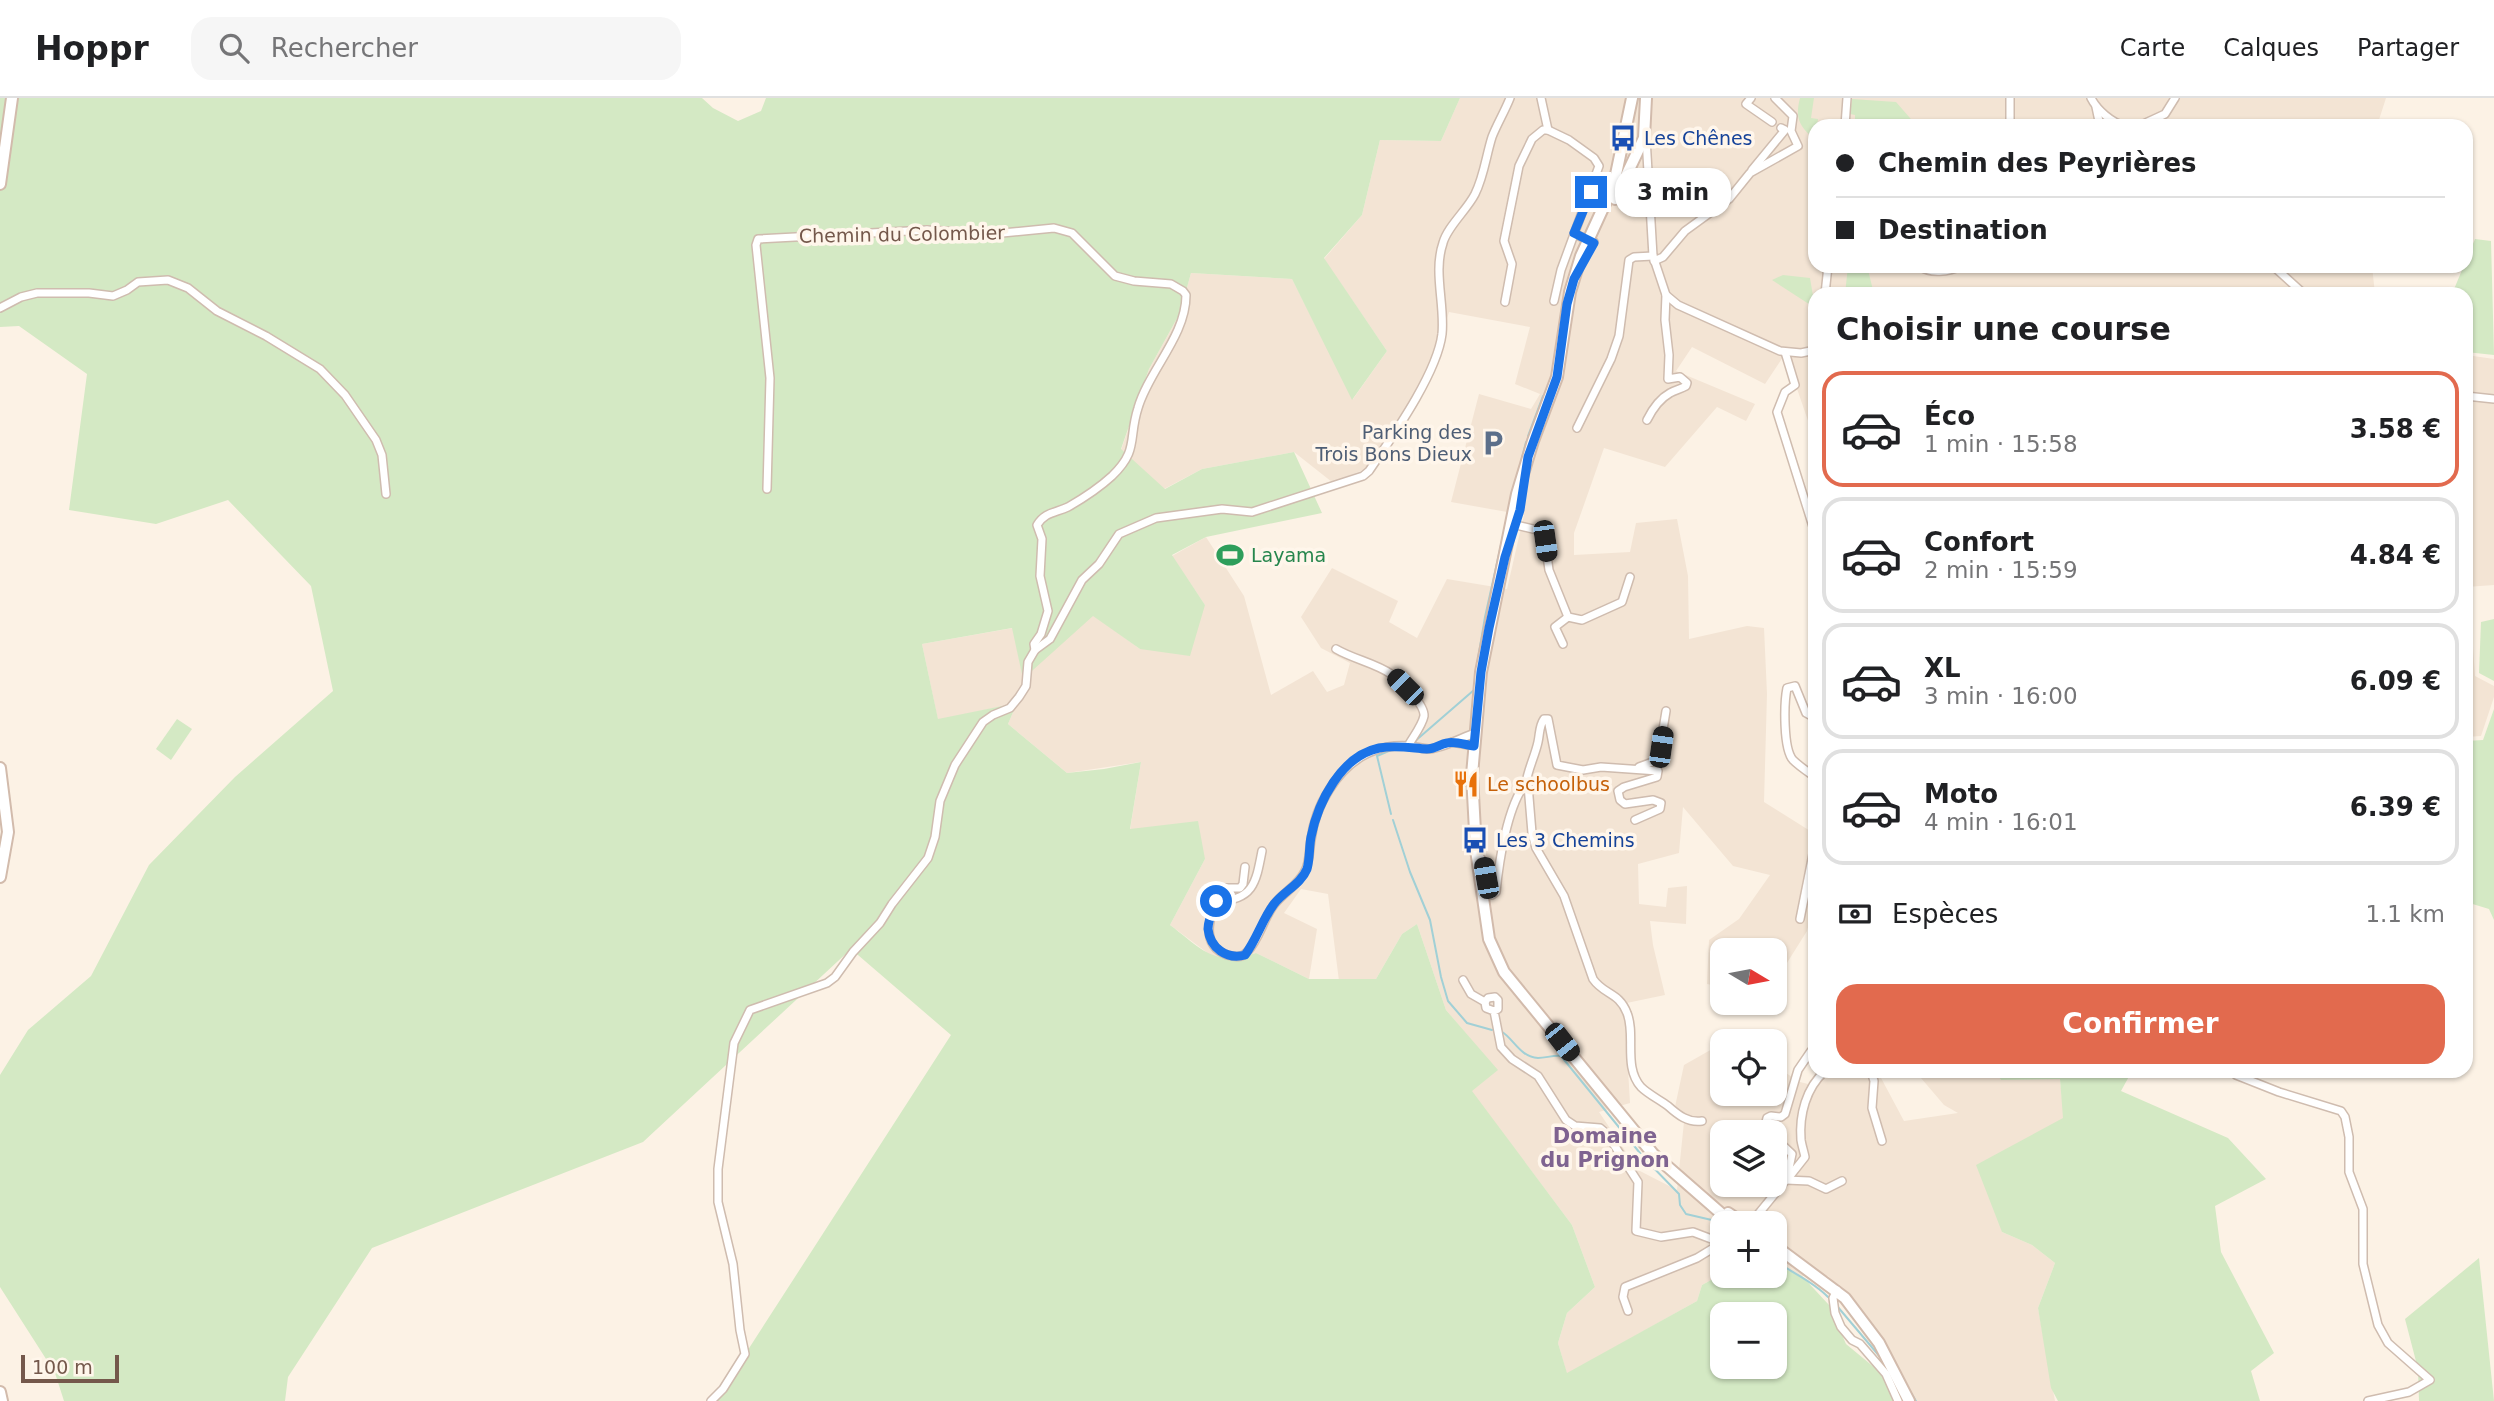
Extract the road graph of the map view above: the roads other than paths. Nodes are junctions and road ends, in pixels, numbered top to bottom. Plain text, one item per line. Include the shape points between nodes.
1 (12, 98) edge
2 (1510, 98) edge
3 (1541, 98) edge
4 (1632, 98) edge
5 (1646, 98) edge
6 (1751, 98) edge
7 (1775, 98) edge
8 (1847, 98) edge
9 (2010, 98) edge
10 (2091, 98) edge
11 (2175, 98) edge
12 (2096, 107) junction
13 (1845, 119) edge
14 (2010, 119) edge
15 (2099, 119) edge
16 (2112, 119) edge
17 (2154, 119) edge
18 (1772, 122) dead end
19 (1781, 128) dead end
20 (1548, 130) junction
21 (1646, 130) junction
22 (1621, 148) junction
23 (1633, 162) junction
24 (1750, 173) junction
25 (1650, 183) junction
26 (0, 184) edge
27 (1574, 233) junction
28 (1591, 241) junction
29 (1654, 259) junction
30 (2281, 273) edge
31 (2296, 287) edge
32 (1666, 295) junction
33 (1553, 301) dead end
34 (1506, 302) dead end
35 (0, 308) edge
36 (1808, 351) edge
37 (1786, 352) junction
38 (2473, 397) edge
39 (2494, 399) edge
40 (1647, 420) dead end
41 (1577, 428) dead end
42 (1528, 457) junction
43 (767, 489) dead end
44 (386, 494) dead end
45 (1808, 511) edge
46 (1516, 525) junction
47 (1505, 557) junction
48 (1630, 577) dead end
49 (1568, 617) junction
50 (1563, 644) dead end
51 (1336, 649) dead end
52 (1035, 650) junction
53 (1666, 711) dead end
54 (1808, 713) edge
55 (1474, 738) junction
56 (1451, 742) junction
57 (1408, 746) junction
58 (0, 768) edge
59 (1636, 769) junction
60 (1808, 772) edge
61 (1526, 783) junction
62 (1635, 820) dead end
63 (1476, 850) junction
64 (1262, 851) dead end
65 (1245, 867) dead end
66 (0, 877) edge
67 (1808, 880) edge
68 (1216, 901) junction
69 (1800, 919) dead end
70 (1463, 979) dead end
71 (1485, 1002) junction
72 (1494, 1011) junction
73 (1808, 1055) edge
74 (1819, 1078) edge
75 (1873, 1078) edge
76 (2244, 1078) edge
77 (1766, 1120) edge
78 (1702, 1121) dead end
79 (1882, 1141) dead end
80 (1787, 1149) edge
81 (1787, 1173) edge
82 (1788, 1176) junction
83 (1680, 1179) junction
84 (1842, 1181) dead end
85 (1718, 1211) edge
86 (1726, 1211) edge
87 (1760, 1211) edge
88 (1710, 1237) edge
89 (1710, 1250) edge
90 (1787, 1254) edge
91 (1787, 1258) edge
92 (1811, 1272) junction
93 (1837, 1290) junction
94 (1628, 1311) dead end
95 (1890, 1372) junction
96 (0, 1392) edge
97 (2, 1401) edge
98 (711, 1401) edge
99 (1898, 1401) edge
100 (1909, 1401) edge
101 (2368, 1401) edge

1 - 26 main road
2 - 52 street via 1476,192 1442,243 1438,349 1414,402 1369,471 1252,512 1222,509 1156,518 1119,534 1100,564 1082,580 1050,639
3 - 20 street
4 - 22 main road
5 - 21 main road
6 - 18 street via 1746,104
7 - 24 street via 1793,116 1791,131 1798,146
8 - 13 street
9 - 14 street
10 - 12 street
11 - 17 street via 2165,114
12 - 15 street
12 - 16 street
19 - 24 street via 1785,131
20 - 27 street via 1569,140 1599,166
20 - 34 street via 1532,139 1519,166 1504,241 1512,264
21 - 23 main road
21 - 25 street
22 - 23 main road
22 - 28 main road via 1614,184
23 - 25 street via 1635,172
23 - 28 main road
24 - 29 street via 1729,198 1685,231 1663,257
25 - 29 street
27 - 28 street
27 - 33 street
28 - 42 main road via 1574,279 1557,377
29 - 32 street
29 - 41 street via 1629,260 1619,335
30 - 31 street
32 - 37 street via 1678,305
32 - 40 street via 1668,379 1680,377 1687,383 1653,408
35 - 44 street via 37,293 113,296 138,282 168,280 188,288 217,311 320,369 345,395 376,440
36 - 37 street
37 - 45 street via 1795,385 1781,399 1777,412
38 - 39 street
42 - 46 main road
42 - 47 main road
43 - 52 street, Chemin du Colombier via 770,378 758,239 927,230 992,234 1054,228 1072,233 1112,273 1180,288 1186,295 1183,317 1138,405 1132,447 1124,463 1107,480 1068,507 1046,514 1037,525 1048,611
46 - 47 main road
46 - 49 street via 1542,535 1549,570
47 - 55 main road via 1481,672
48 - 49 street via 1622,601 1582,620
49 - 50 street via 1555,627
51 - 57 street via 1391,674 1419,701 1422,721
52 - 98 street via 1019,697 1010,708 983,722 955,765 940,801 928,858 880,923 827,983 750,1010 734,1043 718,1202 733,1264 745,1354
53 - 59 street via 1658,760
54 - 60 street via 1795,686 1787,688 1787,749
55 - 56 street
55 - 56 street
55 - 63 main road
56 - 57 street via 1431,749
57 - 68 street via 1378,748 1346,767 1321,804 1307,869 1262,921 1245,955 1229,956 1211,940 1208,926
58 - 66 main road via 8,832
59 - 61 street via 1583,770 1557,765 1550,724 1544,719
59 - 62 street via 1654,769 1658,775 1623,787 1618,792 1620,800 1629,805 1659,800 1662,806
61 - 63 street via 1499,854 1492,895
61 - 78 street via 1536,848 1564,896 1593,979 1620,999 1628,1015 1635,1076 1641,1087 1678,1115
63 - 83 main road via 1483,915 1504,972 1642,1142
64 - 68 street via 1253,885 1245,896
65 - 68 street via 1240,888 1220,890
67 - 69 street
70 - 71 street via 1471,994
71 - 72 street via 1486,1009
71 - 72 street via 1492,997 1498,1000
72 - 88 street via 1506,1053 1538,1076 1566,1120 1575,1126 1600,1128 1638,1182 1636,1231 1661,1237 1693,1232
73 - 77 street via 1798,1070 1785,1114
74 - 82 street via 1808,1091 1802,1119 1805,1157
75 - 79 street via 1872,1108
76 - 101 street via 2341,1111 2345,1117 2349,1171 2363,1209 2362,1264 2378,1325 2388,1343 2430,1380 2409,1392
80 - 82 street via 1792,1154
81 - 82 street
82 - 84 street via 1826,1189
82 - 87 street
83 - 85 main road
83 - 86 main road
89 - 94 street via 1625,1287
90 - 92 main road
91 - 92 main road
92 - 93 main road
93 - 95 main road via 1866,1324
93 - 95 street via 1833,1298 1841,1326
95 - 99 street
95 - 100 main road
96 - 97 main road

